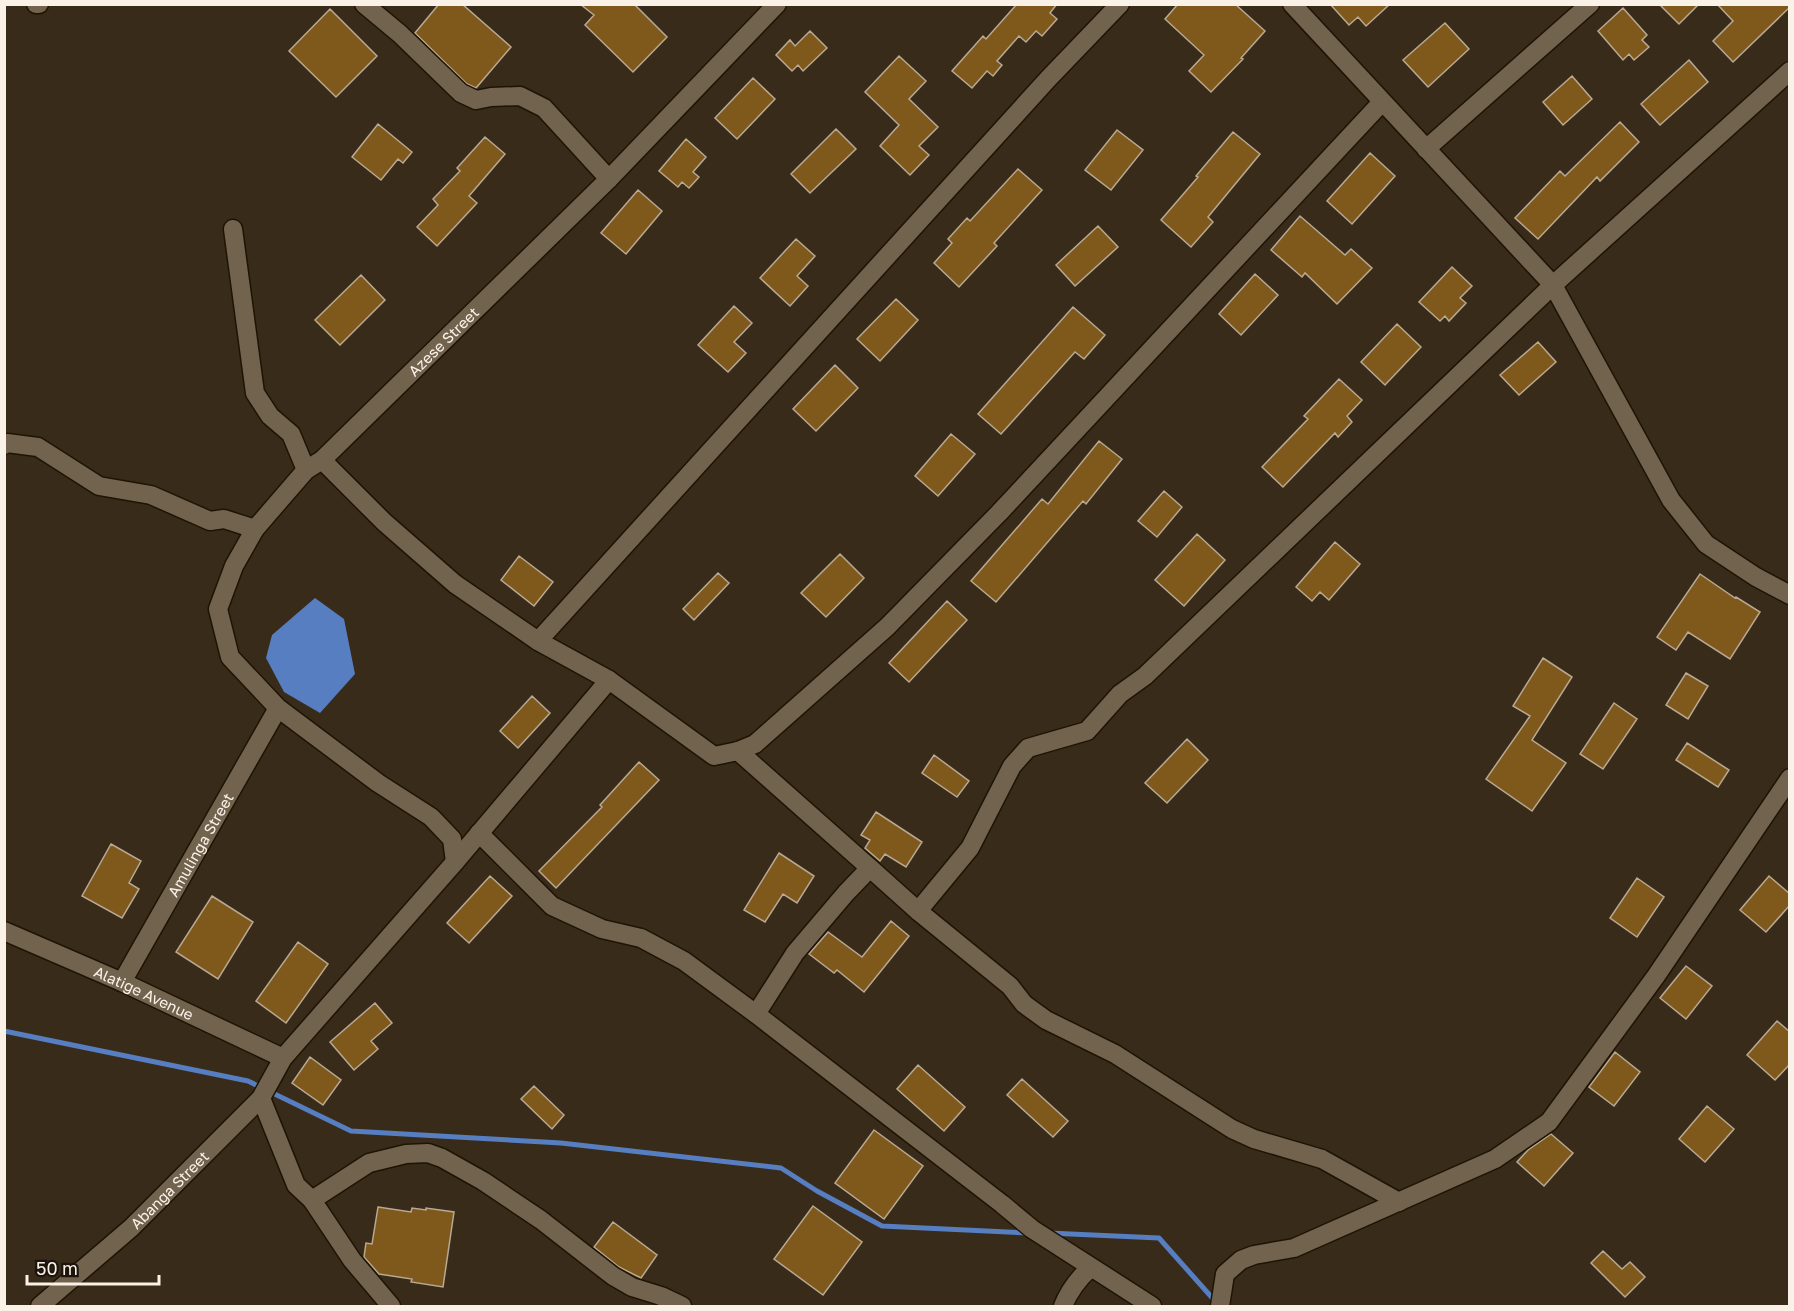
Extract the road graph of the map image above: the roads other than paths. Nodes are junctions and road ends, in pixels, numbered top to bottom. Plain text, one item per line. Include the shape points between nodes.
1 (364, 4) edge
2 (777, 4) edge
3 (1120, 4) edge
4 (1292, 4) edge
5 (1590, 4) edge
6 (1790, 71) edge
7 (1382, 102) junction
8 (1425, 149) junction
9 (609, 179) junction
10 (233, 229) dead end
11 (1553, 285) junction
12 (4, 445) edge
13 (322, 460) junction
14 (306, 470) junction
15 (255, 528) junction
16 (1790, 595) edge
17 (538, 641) junction
18 (609, 680) junction
19 (278, 708) junction
20 (738, 751) junction
21 (1790, 778) edge
22 (479, 833) junction
23 (455, 862) junction
24 (870, 868) junction
25 (918, 911) junction
26 (4, 931) edge
27 (122, 982) junction
28 (756, 1014) junction
29 (283, 1058) junction
30 (261, 1098) junction
31 (312, 1200) junction
32 (1399, 1202) junction
33 (1090, 1268) junction
34 (40, 1306) edge
35 (391, 1306) edge
36 (682, 1306) edge
37 (1063, 1306) edge
38 (1152, 1306) edge
39 (1220, 1306) edge

1 - 9 street via 461,93 476,100 520,96 544,108
2 - 9 street, Azese Street
3 - 17 street
4 - 7 street
5 - 8 street
6 - 11 street
7 - 8 street
7 - 20 street via 999,513 886,627 755,744
8 - 11 street
9 - 13 street, Azese Street
10 - 14 street via 255,393 270,416 291,434
11 - 16 street via 1671,500 1706,544
11 - 25 street via 1145,676 1120,694 1087,730 1028,748 1012,766 969,848
12 - 15 street via 38,447 99,486 151,495 210,521 224,519
13 - 14 street, Azese Street
13 - 17 street via 384,522 456,584
14 - 15 street, Azese Street
15 - 19 street, Azese Street via 234,566 218,609 230,657
17 - 18 street
18 - 20 street via 714,756
18 - 22 street, Abanga Street
19 - 23 street, Azese Street via 378,783 431,817 452,839
19 - 27 street, Amulinga Street
20 - 24 street
21 - 32 street via 1656,976 1548,1122 1495,1159
22 - 23 street, Abanga Street
22 - 28 street via 552,906 602,929 641,938 684,961
23 - 29 street, Abanga Street
24 - 25 street
24 - 28 street via 795,953
25 - 32 street via 1046,1020 1114,1054 1232,1129 1322,1159
26 - 27 street, Alatige Avenue
27 - 29 street, Alatige Avenue
28 - 33 street via 1032,1229
29 - 30 street, Abanga Street
30 - 31 street via 296,1185
30 - 34 street, Abanga Street via 131,1228
31 - 35 street via 352,1260
31 - 36 street via 369,1163 428,1153 483,1181 613,1276
32 - 39 street via 1294,1248 1241,1260 1225,1274
33 - 37 street via 1079,1278
33 - 38 street

